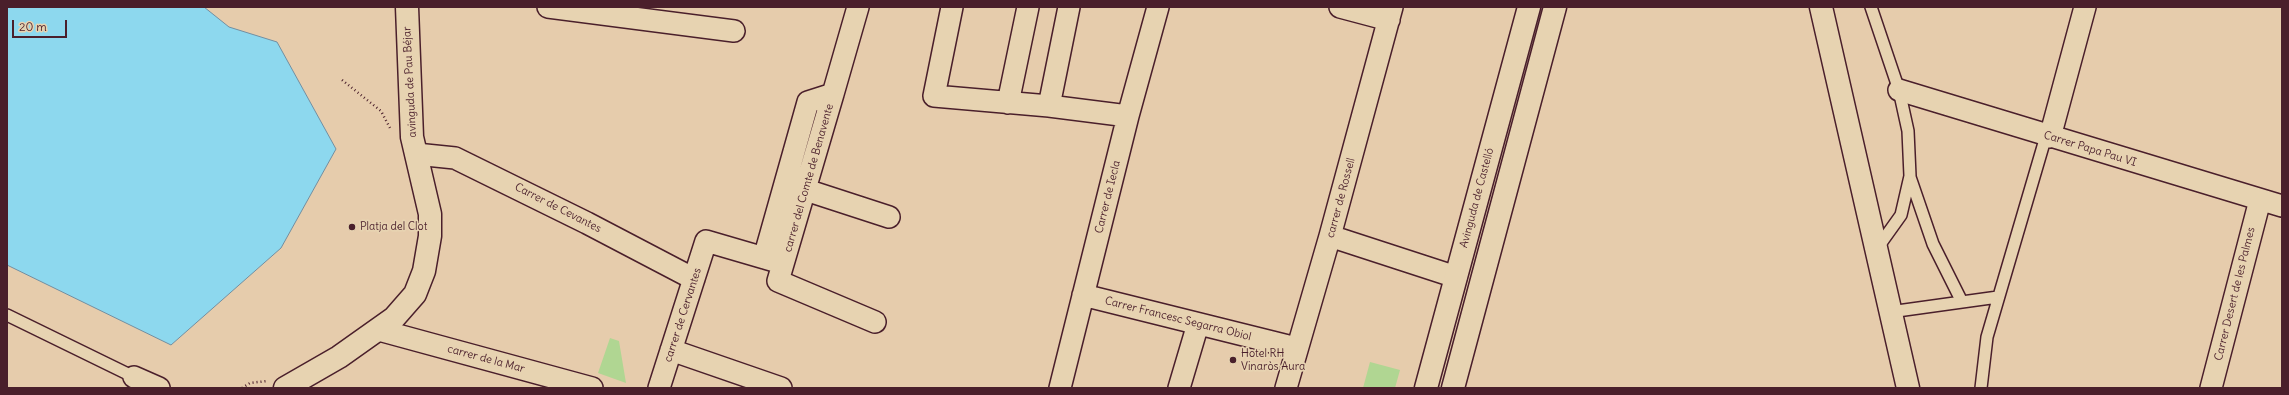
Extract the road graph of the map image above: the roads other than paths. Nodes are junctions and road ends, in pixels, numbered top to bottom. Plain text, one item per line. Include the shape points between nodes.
1 (407, 7) edge
2 (548, 7) edge
3 (858, 7) edge
4 (952, 7) edge
5 (1028, 7) edge
6 (1069, 7) edge
7 (1158, 7) edge
8 (1340, 7) edge
9 (1529, 7) edge
10 (1555, 7) edge
11 (1821, 7) edge
12 (1871, 7) edge
13 (2085, 7) edge
14 (1391, 13) edge
15 (734, 31) dead end
16 (1899, 90) junction
17 (834, 94) junction
18 (1008, 103) junction
19 (1049, 106) junction
20 (1128, 116) junction
21 (2048, 136) junction
22 (416, 154) junction
23 (1910, 176) junction
24 (806, 190) junction
25 (2260, 200) junction
26 (2282, 206) edge
27 (889, 217) dead end
28 (1330, 236) junction
29 (706, 241) joint
30 (1876, 251) junction
31 (764, 258) junction
32 (784, 264) junction
33 (1456, 277) junction
34 (694, 279) junction
35 (1083, 295) junction
36 (1998, 297) junction
37 (1962, 302) junction
38 (1890, 312) junction
39 (7, 315) edge
40 (875, 322) dead end
41 (1198, 324) junction
42 (379, 330) junction
43 (1296, 348) junction
44 (671, 350) junction
45 (339, 357) junction
46 (139, 382) edge
47 (158, 388) edge
48 (285, 388) edge
49 (319, 388) edge
50 (592, 388) edge
51 (660, 388) edge
52 (781, 388) edge
53 (1060, 388) edge
54 (1179, 388) edge
55 (1286, 388) edge
56 (1426, 388) edge
57 (1453, 388) edge
58 (1908, 388) edge
59 (1981, 388) edge
60 (2211, 388) edge

1 - 22 street, avinguda de Pau Béjar via 410,118
2 - 15 street
3 - 17 street, carrer del Comte de Benavente
4 - 18 street via 934,96
5 - 18 street
6 - 19 street
7 - 20 street, Carrer de Iecla
8 - 14 street
9 - 33 street, Avinguda de Castelló
10 - 57 street
11 - 30 street
12 - 16 lane
13 - 21 street
14 - 28 street, carrer de Rossell
16 - 21 street, Carrer Papa Pau VI
16 - 23 lane via 1908,131
17 - 24 street, carrer del Comte de Benavente
17 - 31 street, carrer del Comte de Benavente via 808,102
18 - 19 street
19 - 20 street
20 - 35 street, Carrer de Iecla
21 - 25 street, Carrer Papa Pau VI
21 - 36 lane
22 - 34 street, Carrer de Cevantes via 455,158
22 - 42 street, avinguda de Pau Béjar via 430,214 427,259 420,283 408,304
23 - 30 lane via 1901,216
23 - 37 lane via 1933,244
24 - 27 street
24 - 32 street, carrer del Comte de Benavente
25 - 26 street, Carrer Papa Pau VI
25 - 60 street, Carrer Desert de les Palmes
28 - 33 street
28 - 43 street, carrer de Rossell
29 - 31 street, carrer del Comte de Benavente
29 - 34 street, carrer de Cervantes
30 - 38 street
31 - 32 street, carrer del Comte de Benavente
32 - 40 street via 778,281
33 - 56 street, Avinguda de Castelló
34 - 44 street, carrer de Cervantes
35 - 41 street, Carrer Francesc Segarra Obiol
35 - 53 street, Carrer de Iecla
36 - 37 lane
36 - 59 lane via 1987,337
37 - 38 lane
38 - 58 street
39 - 46 lane
41 - 43 street, Carrer Francesc Segarra Obiol
41 - 54 street
42 - 45 street, avinguda de Pau Béjar
42 - 50 street, carrer de la Mar
43 - 55 street, carrer de Rossell
44 - 51 street, carrer de Cervantes
44 - 52 street
45 - 48 street, avinguda de Pau Béjar
45 - 49 street, avinguda de Pau Béjar
46 - 47 street

